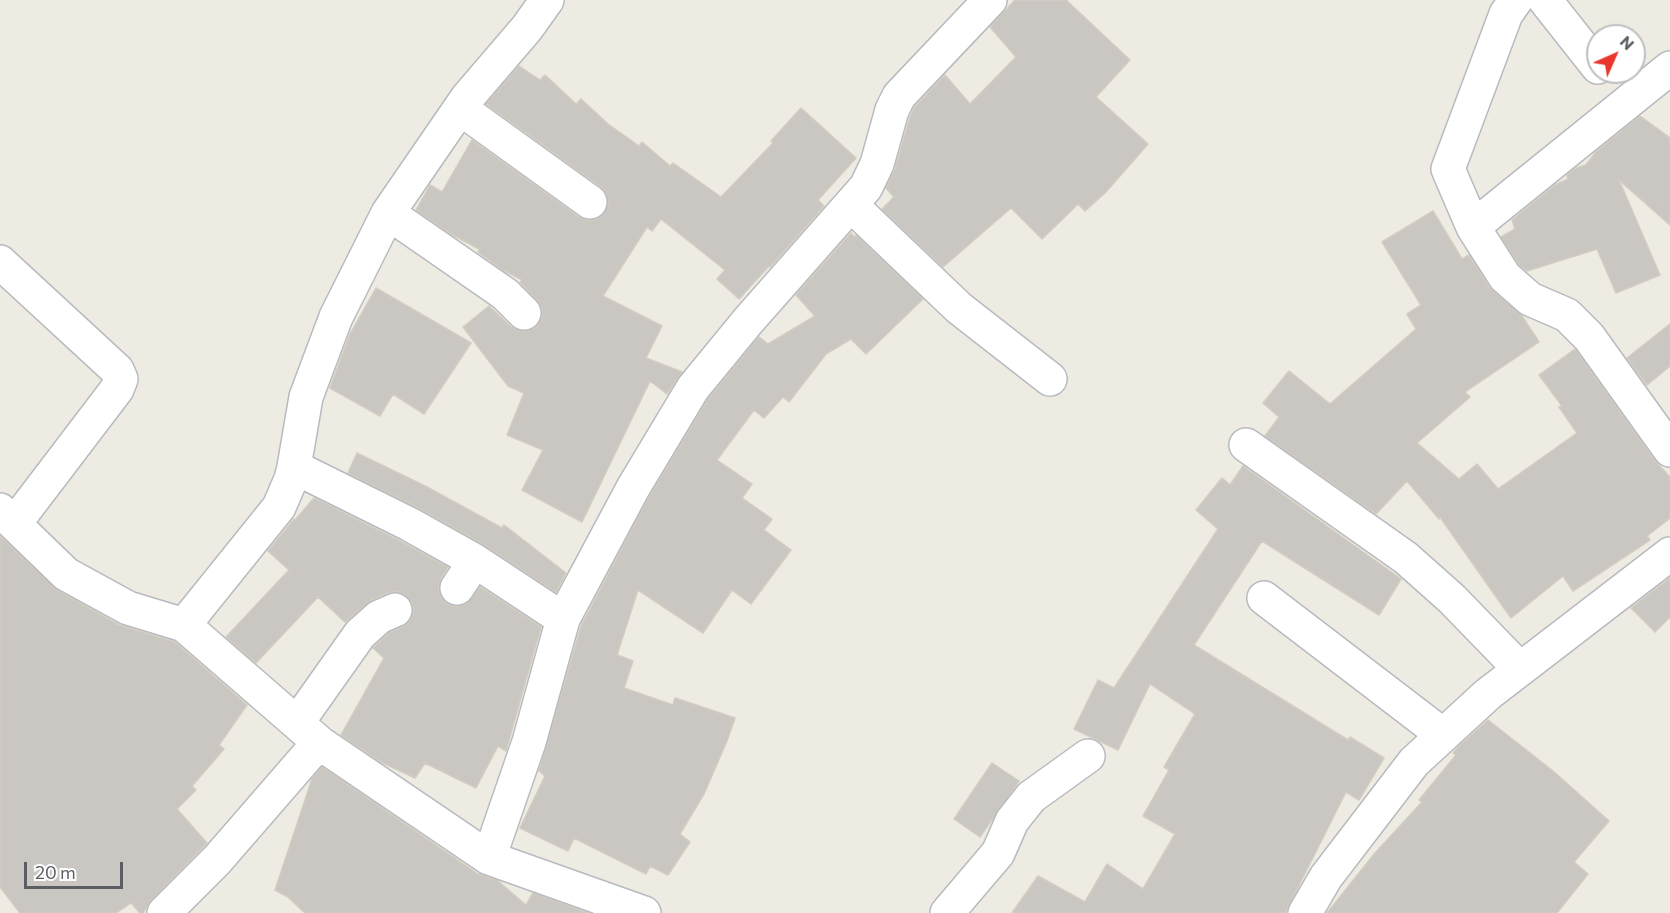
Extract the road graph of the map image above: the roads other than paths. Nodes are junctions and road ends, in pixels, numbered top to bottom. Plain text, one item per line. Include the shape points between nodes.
1 (547, 0) edge
2 (990, 0) edge
3 (1516, 0) edge
4 (1545, 0) edge
5 (1586, 52) edge
6 (1670, 68) edge
7 (1611, 84) edge
8 (1626, 103) junction
9 (461, 109) junction
10 (590, 202) dead end
11 (851, 205) junction
12 (388, 213) junction
13 (1473, 227) junction
14 (0, 262) edge
15 (524, 313) dead end
16 (1050, 379) dead end
17 (1246, 445) dead end
18 (1670, 450) edge
19 (294, 467) junction
20 (7, 516) edge
21 (1669, 556) edge
22 (475, 561) junction
23 (457, 588) dead end
24 (1264, 598) dead end
25 (395, 610) dead end
26 (563, 619) junction
27 (184, 625) junction
28 (1520, 669) junction
29 (309, 734) junction
30 (1443, 735) junction
31 (1088, 756) dead end
32 (489, 858) junction
33 (164, 913) edge
34 (642, 913) edge
35 (947, 913) edge
36 (1305, 913) edge

1 - 9 street
2 - 11 street via 899,96 877,164 866,188
3 - 13 street via 1506,15 1448,170
4 - 5 street
6 - 8 street
7 - 8 street
8 - 13 street
9 - 10 street
9 - 12 street
11 - 16 street via 959,308
11 - 26 street via 693,388 633,488
12 - 15 street via 505,294
12 - 19 street via 336,317 309,387
13 - 18 street via 1505,277 1530,298 1567,315 1589,337
14 - 20 street via 117,370 121,379 117,389
17 - 28 street via 1406,558
19 - 22 street
19 - 27 street via 279,507
20 - 27 street via 66,574 128,608
21 - 28 street
22 - 23 street
22 - 26 street
24 - 30 street
25 - 29 street via 379,617 360,634
26 - 32 street via 529,742
27 - 29 street
28 - 30 street
29 - 32 street
29 - 33 street via 309,754 217,860
30 - 36 street via 1413,762 1326,878
31 - 35 street via 1031,797 1012,821 998,852
32 - 34 street

